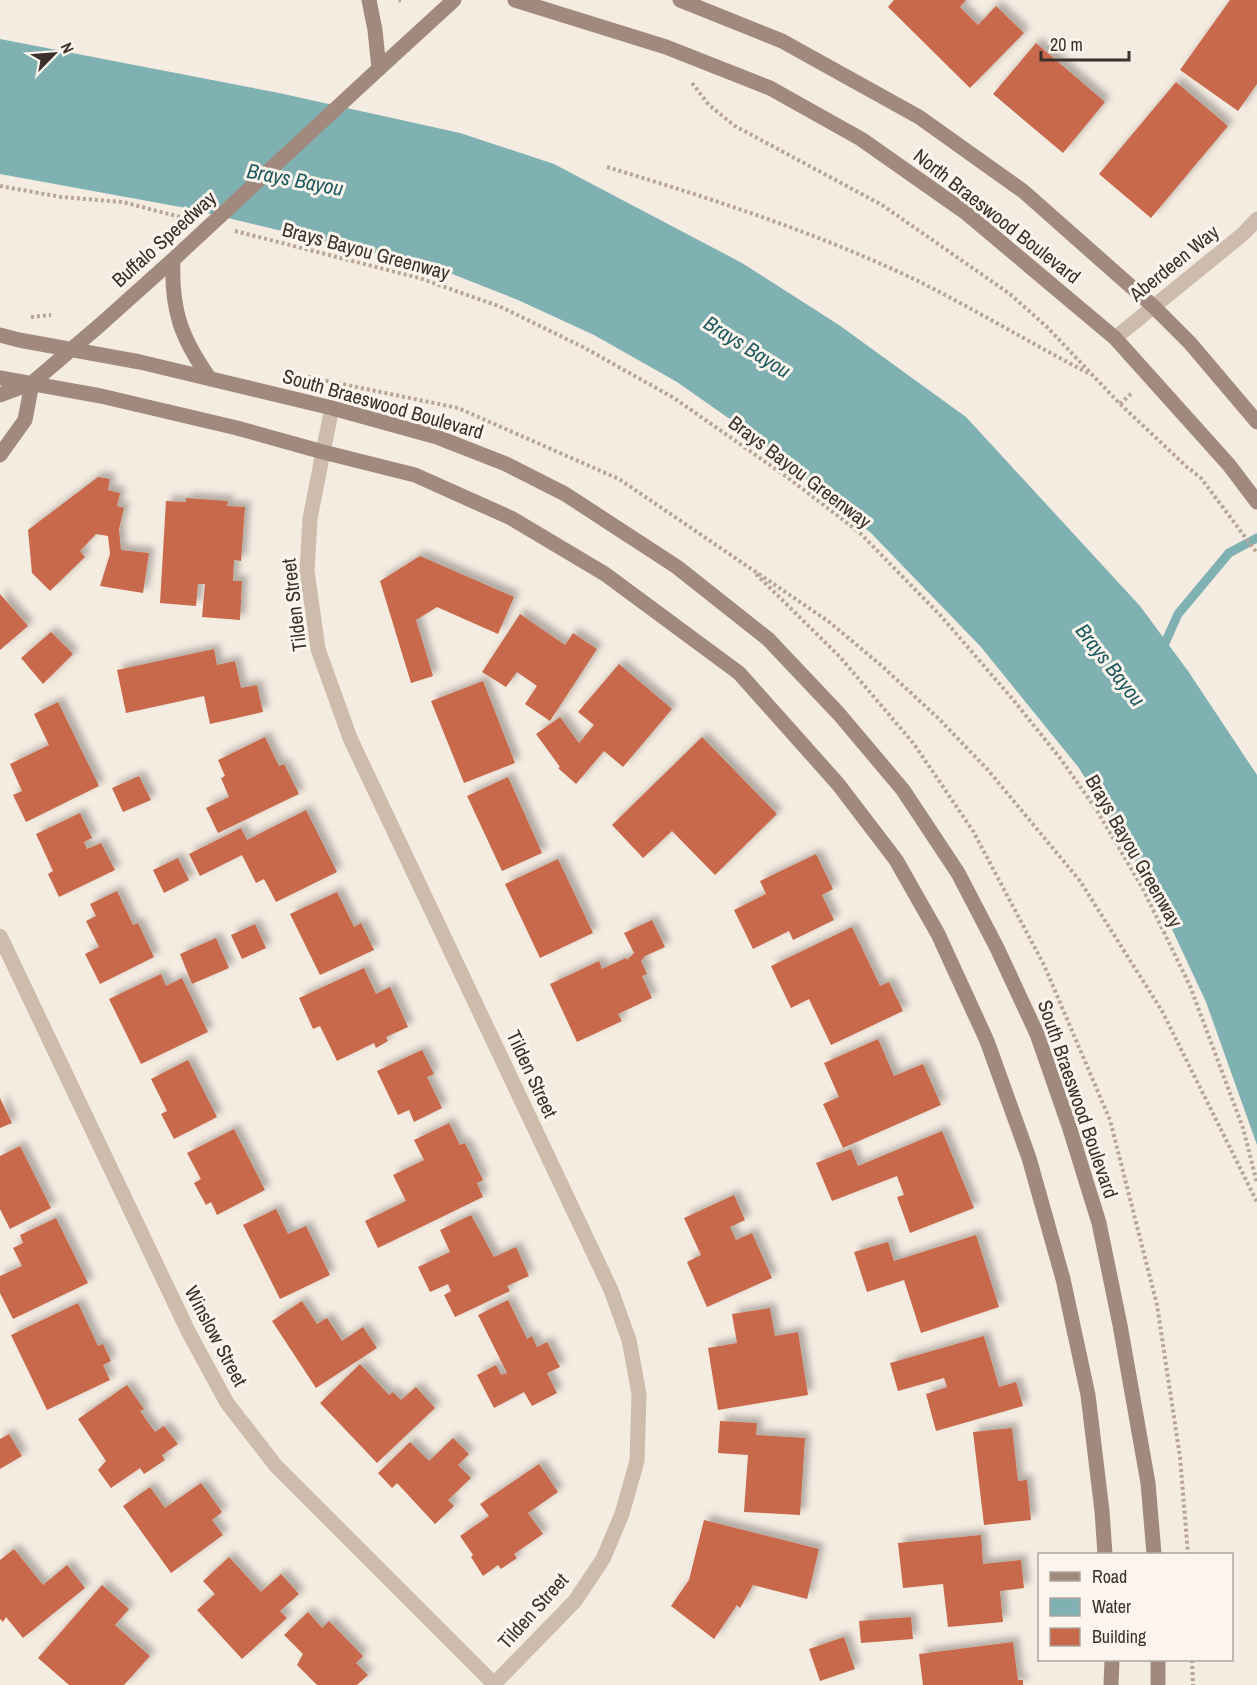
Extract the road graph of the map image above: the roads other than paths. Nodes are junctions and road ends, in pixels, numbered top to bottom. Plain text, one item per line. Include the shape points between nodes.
1 (369, 0) edge
2 (454, 0) edge
3 (515, 0) edge
4 (680, 0) edge
5 (374, 73) junction
6 (1257, 219) edge
7 (175, 258) junction
8 (1153, 306) junction
9 (0, 335) edge
10 (1115, 338) junction
11 (73, 348) junction
12 (0, 378) edge
13 (210, 379) junction
14 (32, 383) junction
15 (0, 395) edge
16 (332, 408) junction
17 (1257, 422) edge
18 (323, 452) junction
19 (0, 455) edge
20 (1257, 502) edge
21 (0, 936) edge
22 (1105, 1553) edge
23 (1154, 1553) edge
24 (1112, 1661) edge
25 (1158, 1661) edge
26 (494, 1685) edge
27 (1111, 1685) edge
28 (1158, 1685) edge

1 - 5 main road via 375,30
2 - 5 main road, Buffalo Speedway
3 - 10 main road, North Braeswood Boulevard via 666,47 759,84 861,139 965,212
4 - 8 main road, North Braeswood Boulevard via 783,40 919,117 1023,191
5 - 7 main road, Buffalo Speedway, bridge
6 - 8 street, Aberdeen Way
7 - 11 main road, Buffalo Speedway
7 - 13 main road via 172,286 177,316 185,341
8 - 10 street, Aberdeen Way
8 - 17 main road, North Braeswood Boulevard
9 - 11 main road, South Braeswood Boulevard
10 - 20 main road, North Braeswood Boulevard via 1229,465
11 - 13 main road, South Braeswood Boulevard
11 - 14 main road, Buffalo Speedway
12 - 14 main road
13 - 16 main road, South Braeswood Boulevard
14 - 15 main road, Buffalo Speedway
14 - 18 main road via 237,428
14 - 19 main road via 25,420
16 - 18 street, Tilden Street
16 - 23 main road, South Braeswood Boulevard via 437,437 506,464 565,494 677,567 768,639 840,714 903,790 958,873 997,948 1037,1034 1069,1126 1099,1222 1120,1325 1148,1483
18 - 22 main road via 415,475 511,518 605,574 739,673 838,784 896,860 938,934 982,1030 1029,1158 1063,1280 1088,1395
18 - 26 street, Tilden Street via 310,519 307,571 318,649 350,738 611,1290 629,1340 639,1394 637,1461 622,1514 603,1559 575,1601
21 - 26 street, Winslow Street via 188,1331 227,1403 276,1466
24 - 27 main road
25 - 28 main road

